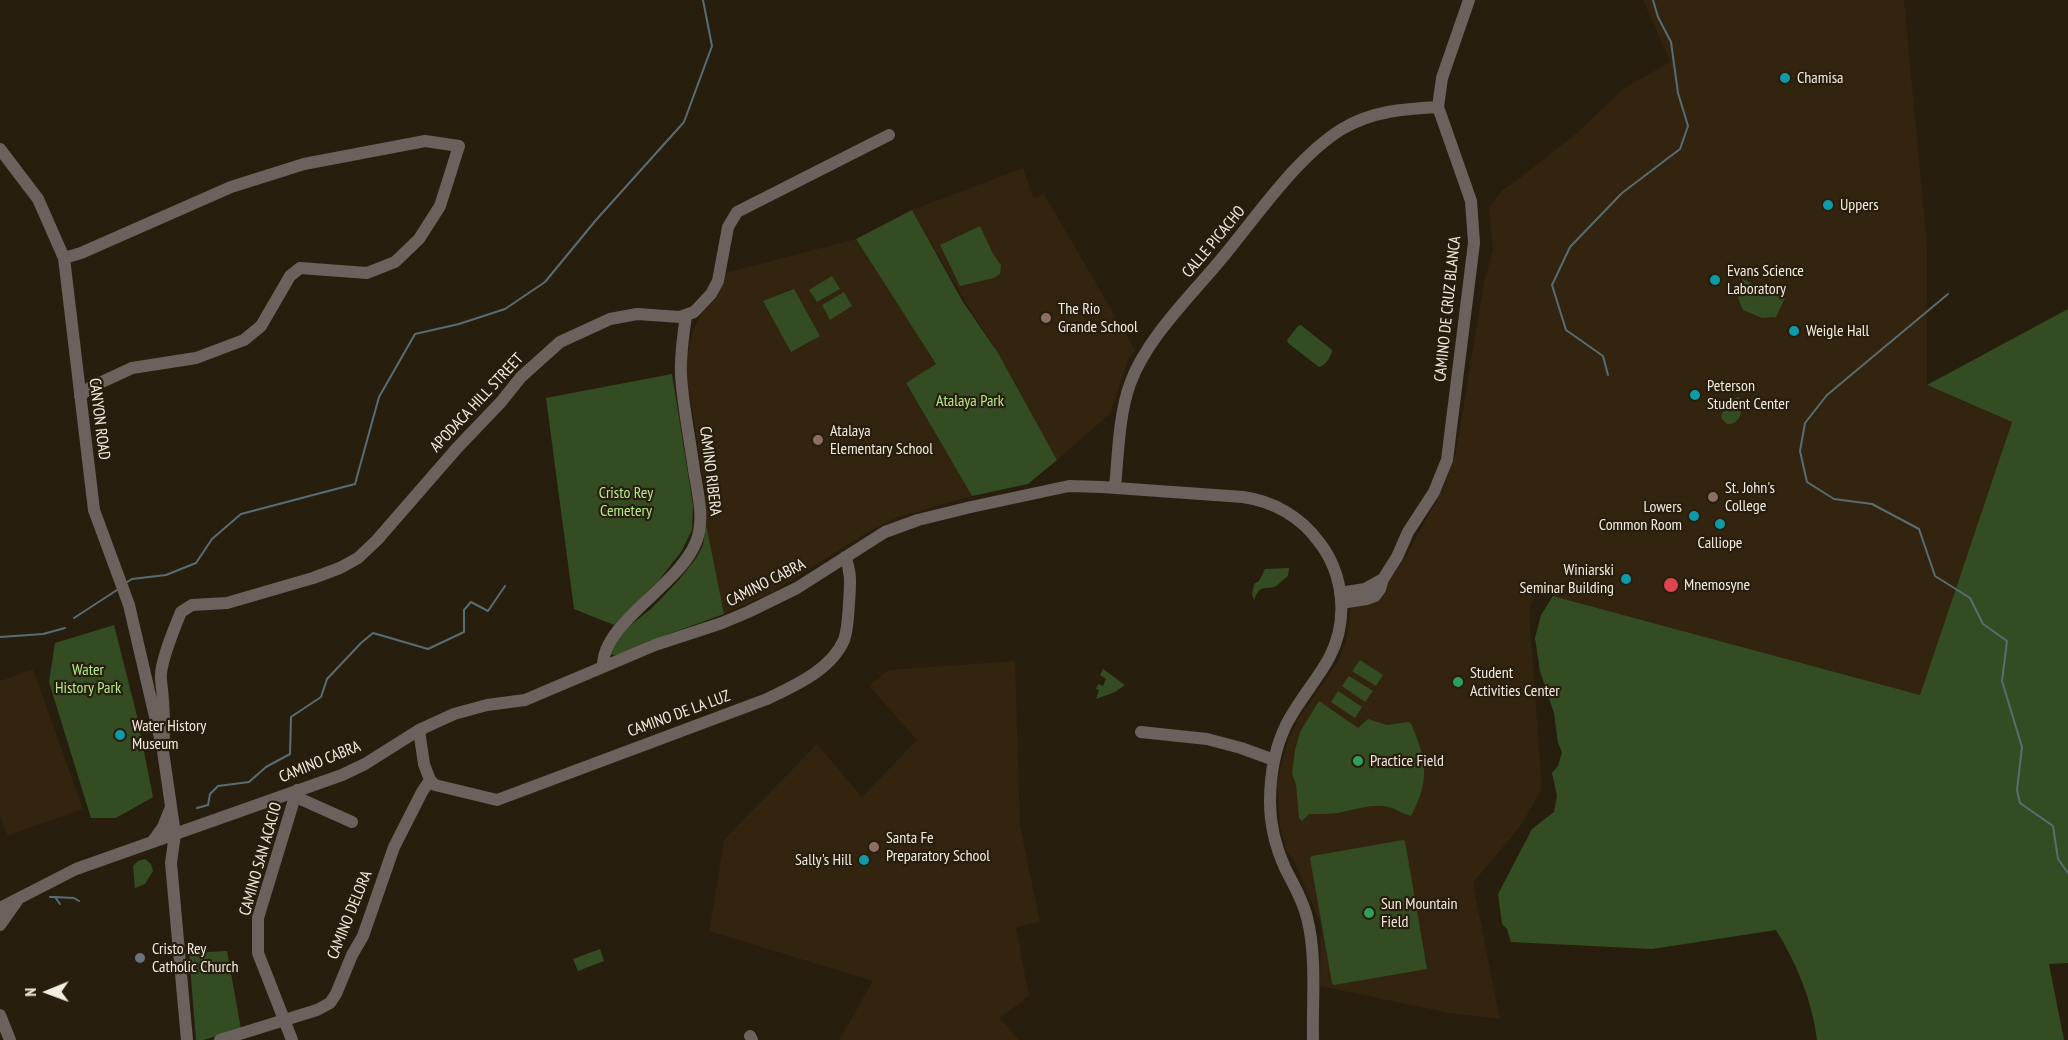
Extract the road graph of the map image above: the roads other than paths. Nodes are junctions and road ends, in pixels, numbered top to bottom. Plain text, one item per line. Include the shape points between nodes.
1 (1469, 0) edge
2 (1438, 106) junction
3 (889, 135) dead end
4 (0, 149) edge
5 (64, 258) junction
6 (686, 316) junction
7 (80, 396) junction
8 (1115, 488) junction
9 (845, 557) junction
10 (1341, 598) junction
11 (603, 667) junction
12 (419, 730) junction
13 (1142, 732) dead end
14 (163, 751) junction
15 (1274, 760) junction
16 (430, 780) junction
17 (297, 793) junction
18 (171, 806) junction
19 (352, 822) dead end
20 (175, 834) junction
21 (153, 841) junction
22 (30, 891) junction
23 (0, 908) edge
24 (0, 925) edge
25 (0, 1015) edge
26 (286, 1020) junction
27 (10, 1040) edge
28 (187, 1040) edge
29 (219, 1040) edge
30 (292, 1040) edge
31 (1313, 1040) edge

1 - 2 street, CAMINO DE CRUZ BLANCA via 1442,78
2 - 8 street, CALLE PICACHO via 1381,112 1354,122 1326,140 1294,172 1140,362 1127,393
2 - 10 street, CAMINO DE CRUZ BLANCA via 1471,201 1473,243 1447,460 1434,492 1375,596
3 - 6 street via 737,212 728,227 718,281 711,294
4 - 5 street, CANYON ROAD via 39,199
5 - 7 street, CANYON ROAD
5 - 7 street via 231,187 304,164 425,141 459,146 440,206 419,239 395,262 367,273 300,268 290,276 261,326 244,340 196,358 132,368
6 - 11 street, CAMINO RIBERA via 681,373 700,507 696,543 660,590 617,629 605,648
6 - 14 street, APODACA HILL STREET via 623,316 560,342 520,377 358,558 313,578 227,603 186,607 178,618 164,661
7 - 14 street, CANYON ROAD via 94,510 129,605
8 - 9 street, CAMINO CABRA via 1062,487 918,520 885,532
8 - 10 street, CAMINO CABRA via 1257,499 1285,511 1314,535 1324,549 1334,568
9 - 11 street, CAMINO CABRA via 763,606
9 - 16 street, CAMINO DE LA LUZ via 851,578 844,639 821,668 785,690 497,801 435,785
10 - 15 street via 1333,651 1286,724
11 - 12 street, CAMINO CABRA via 525,700 471,708
12 - 16 street
12 - 17 street, CAMINO CABRA via 365,764
13 - 15 street via 1207,739
14 - 18 street, CANYON ROAD
15 - 31 street via 1270,805 1274,833 1284,866 1303,904 1311,940
16 - 26 street, CAMINO DELORA via 394,847 363,936 333,1000 325,1007
17 - 19 street
17 - 20 street, CAMINO CABRA
17 - 26 street, CAMINO SAN ACACIO via 258,918 258,953
18 - 20 street, CANYON ROAD
18 - 21 street
20 - 21 street
20 - 28 street, CANYON ROAD via 171,863
21 - 22 street via 76,869
22 - 23 street
22 - 24 street via 14,904
25 - 27 street
26 - 29 street, CAMINO DELORA
26 - 30 street, CAMINO SAN ACACIO

